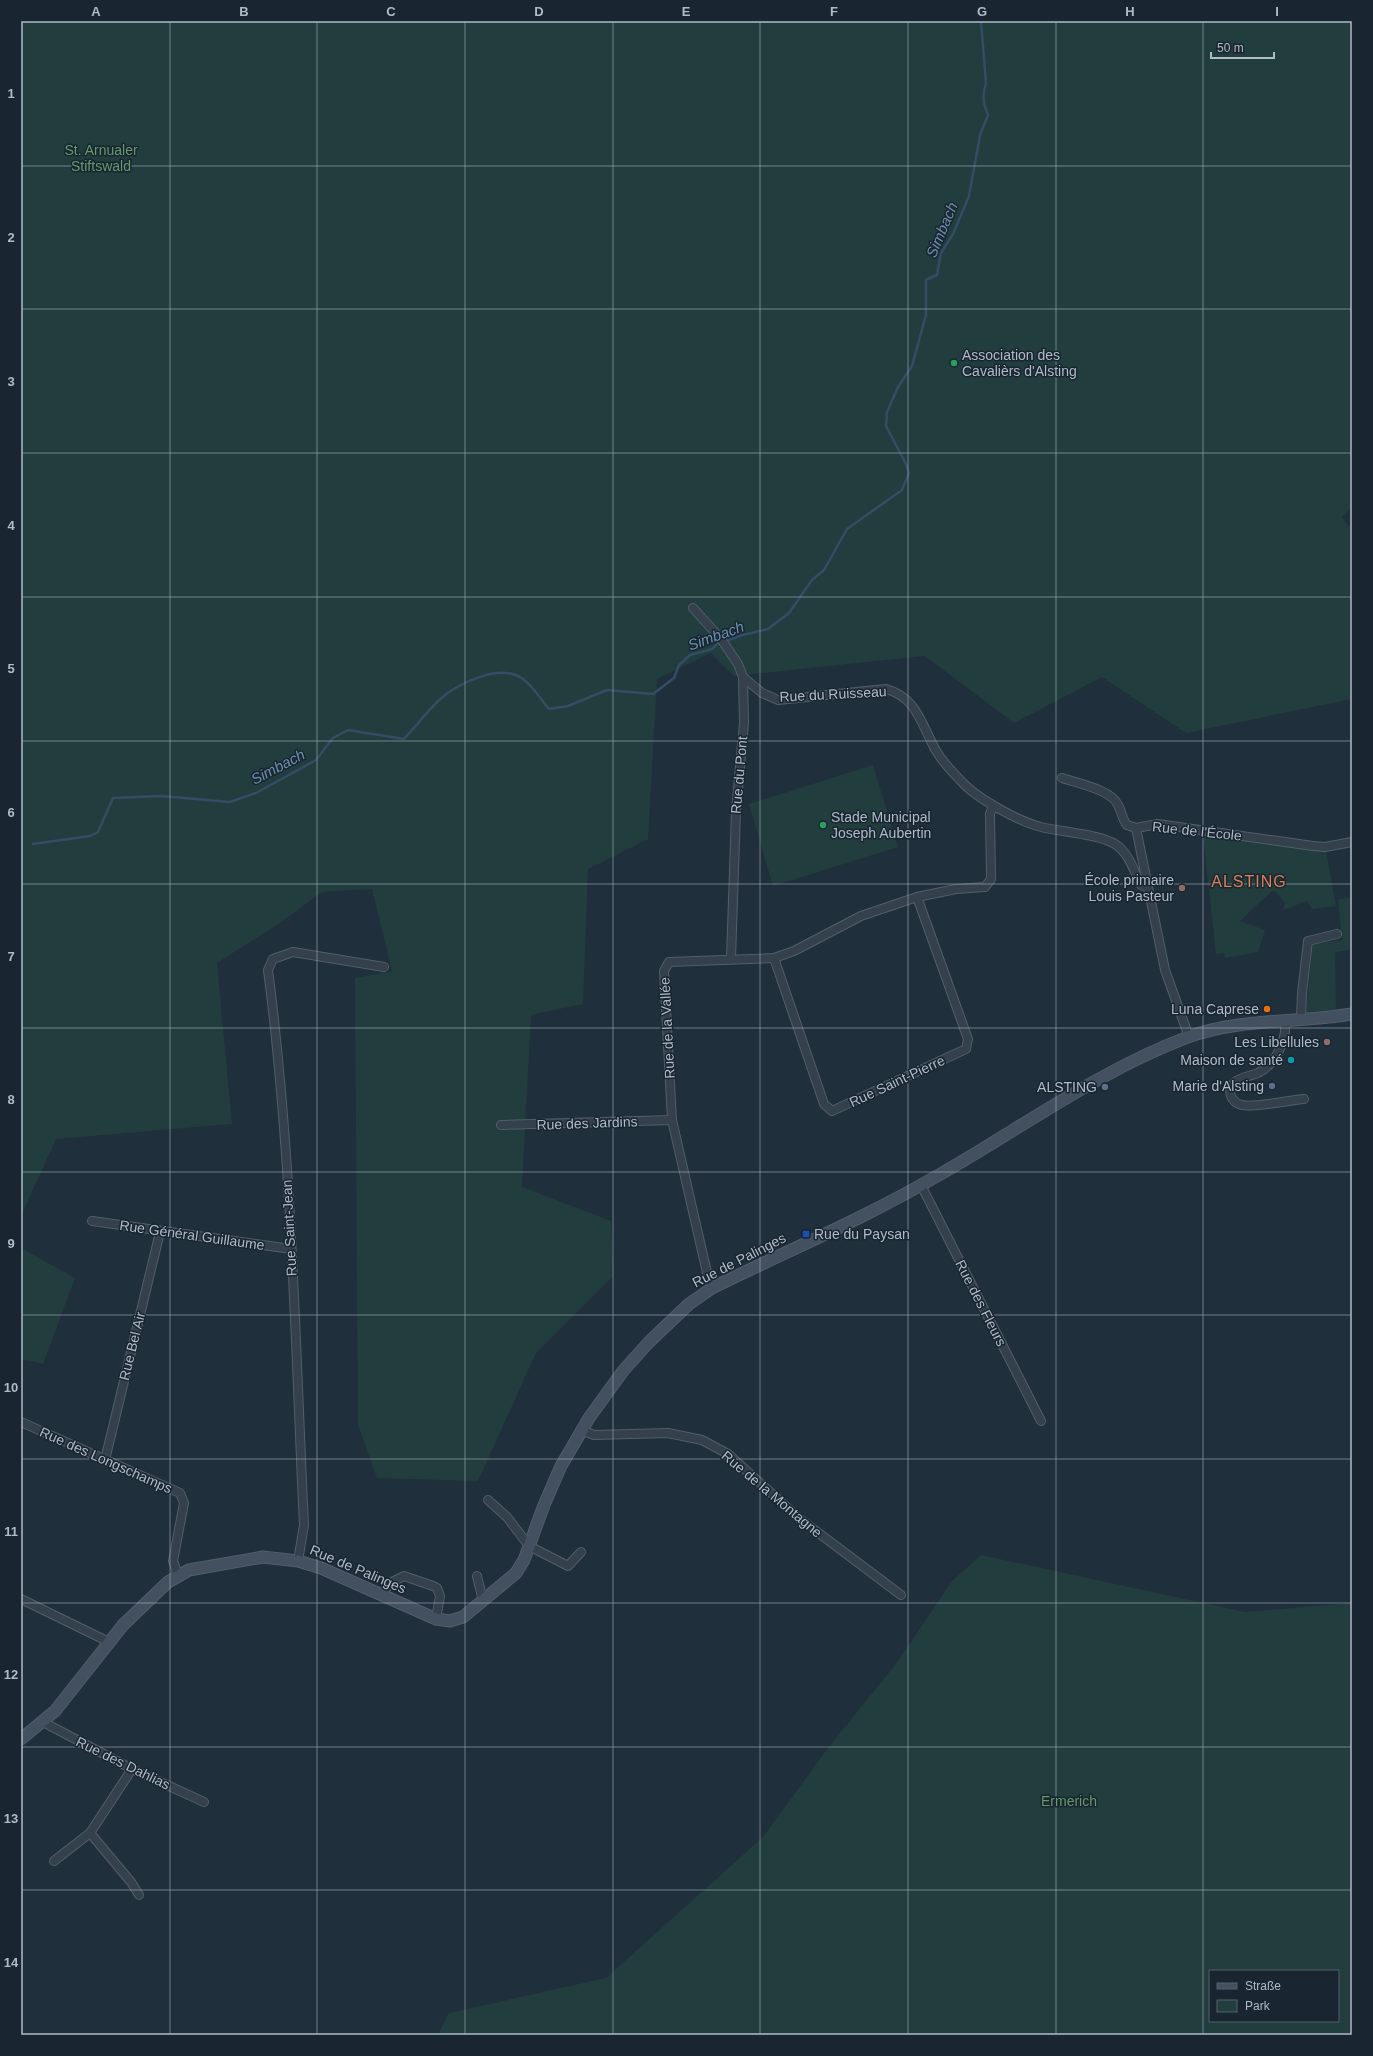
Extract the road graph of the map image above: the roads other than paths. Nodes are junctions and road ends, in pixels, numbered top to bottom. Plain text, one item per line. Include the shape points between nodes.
1 (693, 608) dead end
2 (743, 677) junction
3 (1062, 778) dead end
4 (993, 806) junction
5 (1136, 828) junction
6 (1352, 842) edge
7 (1148, 888) junction
8 (917, 898) junction
9 (1337, 934) dead end
10 (774, 958) junction
11 (731, 959) junction
12 (384, 967) dead end
13 (1352, 1014) edge
14 (1301, 1019) junction
15 (1285, 1021) junction
16 (1188, 1037) junction
17 (1304, 1099) dead end
18 (672, 1120) junction
19 (501, 1125) dead end
20 (921, 1185) junction
21 (92, 1222) dead end
22 (160, 1232) junction
23 (291, 1249) junction
24 (712, 1288) junction
25 (1041, 1421) dead end
26 (21, 1422) edge
27 (581, 1430) junction
28 (105, 1460) junction
29 (488, 1500) dead end
30 (529, 1546) junction
31 (581, 1552) dead end
32 (298, 1561) junction
33 (178, 1576) junction
34 (477, 1576) dead end
35 (382, 1594) junction
36 (901, 1595) dead end
37 (21, 1599) edge
38 (483, 1601) junction
39 (436, 1619) junction
40 (109, 1642) junction
41 (43, 1722) junction
42 (21, 1739) edge
43 (132, 1769) junction
44 (204, 1802) dead end
45 (90, 1833) junction
46 (54, 1861) dead end
47 (139, 1895) dead end

1 - 2 street, Rue du Pont via 723,642 738,664
2 - 4 street, Rue du Ruisseau via 762,693 778,700 886,689 900,692 918,713 935,749 963,784
2 - 11 street, Rue du Pont via 744,723 736,811
3 - 5 street via 1110,795 1118,804 1127,825
4 - 7 street, Rue du Ruisseau via 1040,827 1094,837 1115,844 1128,858 1141,885
4 - 8 street, Rue de la Vallée via 990,814 991,879 985,887 956,889
5 - 6 street, Rue de l'École via 1158,824 1325,847
5 - 7 street, Rue de l'École
7 - 16 street, Rue de l'École via 1165,970
8 - 10 street, Rue de la Vallée via 860,916 794,952
8 - 10 street, Rue Saint-Pierre via 968,1039 966,1049 832,1111 824,1104
9 - 14 street via 1308,941
10 - 11 street, Rue de la Vallée
11 - 18 street, Rue de la Vallée via 669,962 664,971
12 - 23 street, Rue Saint-Jean via 293,952 274,959 268,970 279,1052
13 - 14 main road, Rue de Palinges
14 - 15 main road, Rue de Palinges
15 - 16 main road, Rue de Palinges via 1238,1026
15 - 17 street via 1283,1041 1272,1061 1260,1072 1234,1083 1230,1092 1231,1097 1243,1106
16 - 20 main road, Rue de Palinges via 1145,1054 1104,1075 999,1141
18 - 19 street, Rue des Jardins
18 - 24 street, Rue de la Vallée
20 - 24 main road, Rue de Palinges
20 - 25 street, Rue des Fleurs
21 - 22 street, Rue Général Guillaume
22 - 23 street, Rue Général Guillaume
22 - 28 street, Rue Bel Air
23 - 32 street, Rue Saint-Jean via 304,1525
24 - 27 main road, Rue de Palinges via 684,1308 636,1356
26 - 28 street, Rue des Longschamps
27 - 30 main road, Rue de Palinges via 561,1466
27 - 36 street, Rue de la Montagne via 594,1435 668,1433 702,1440 728,1454 800,1519
28 - 33 street, Rue des Longschamps via 180,1493 184,1503 173,1561
29 - 30 street via 507,1517
30 - 31 street via 568,1566
30 - 38 main road, Rue de Palinges via 516,1573
32 - 33 main road, Rue de Palinges via 263,1557 202,1567
32 - 35 main road, Rue de Palinges
33 - 40 main road, Rue de Palinges via 154,1594
34 - 38 street
35 - 39 main road, Rue de Palinges
35 - 39 street via 390,1583 404,1576 434,1586 440,1596
37 - 40 street
38 - 39 main road, Rue de Palinges via 456,1620
40 - 41 main road, Rue de Palinges via 70,1693
41 - 42 main road, Rue de Palinges
41 - 43 street, Rue des Dahlias
43 - 44 street, Rue des Dahlias
43 - 45 street
45 - 46 street
45 - 47 street

